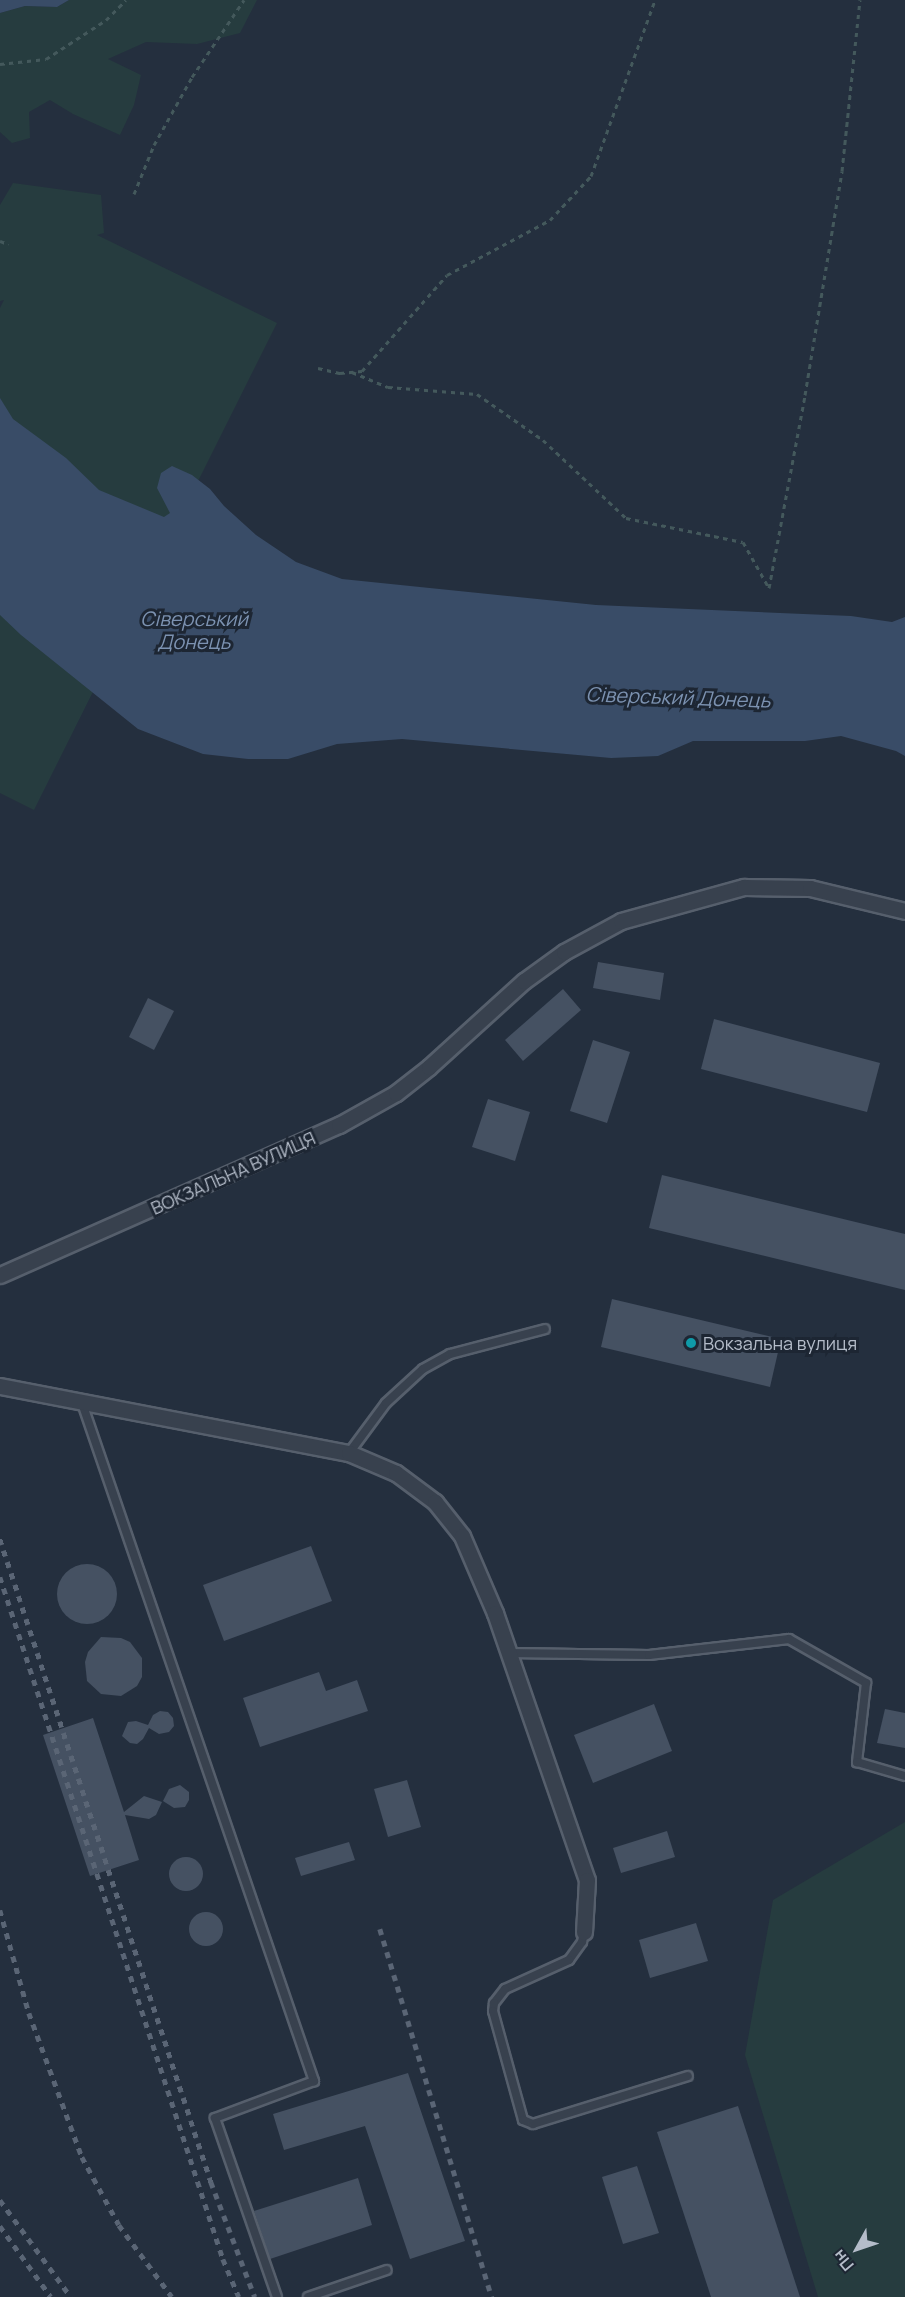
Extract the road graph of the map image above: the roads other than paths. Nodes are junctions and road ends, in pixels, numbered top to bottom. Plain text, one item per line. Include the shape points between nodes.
1 (905, 912) edge
2 (0, 1275) edge
3 (545, 1329) dead end
4 (0, 1386) edge
5 (82, 1403) junction
6 (349, 1453) junction
7 (508, 1653) junction
8 (905, 1776) edge
9 (584, 1932) joint
10 (688, 2076) dead end
11 (387, 2270) dead end
12 (278, 2297) edge
13 (308, 2297) edge

1 - 2 street, ВОКЗАЛЬНА ВУЛИЦЯ via 810,888 744,886 621,921 564,952 524,981 396,1093 339,1125
3 - 6 lane via 450,1354 423,1369 386,1403
4 - 5 street
5 - 6 street
5 - 12 lane via 314,2081 215,2118
6 - 7 street via 396,1473 435,1502 462,1536
7 - 8 lane via 649,1655 789,1639 866,1683 856,1762
7 - 9 street via 587,1880
9 - 10 lane via 569,1960 506,1989 494,2003 523,2120 533,2124
11 - 13 lane

